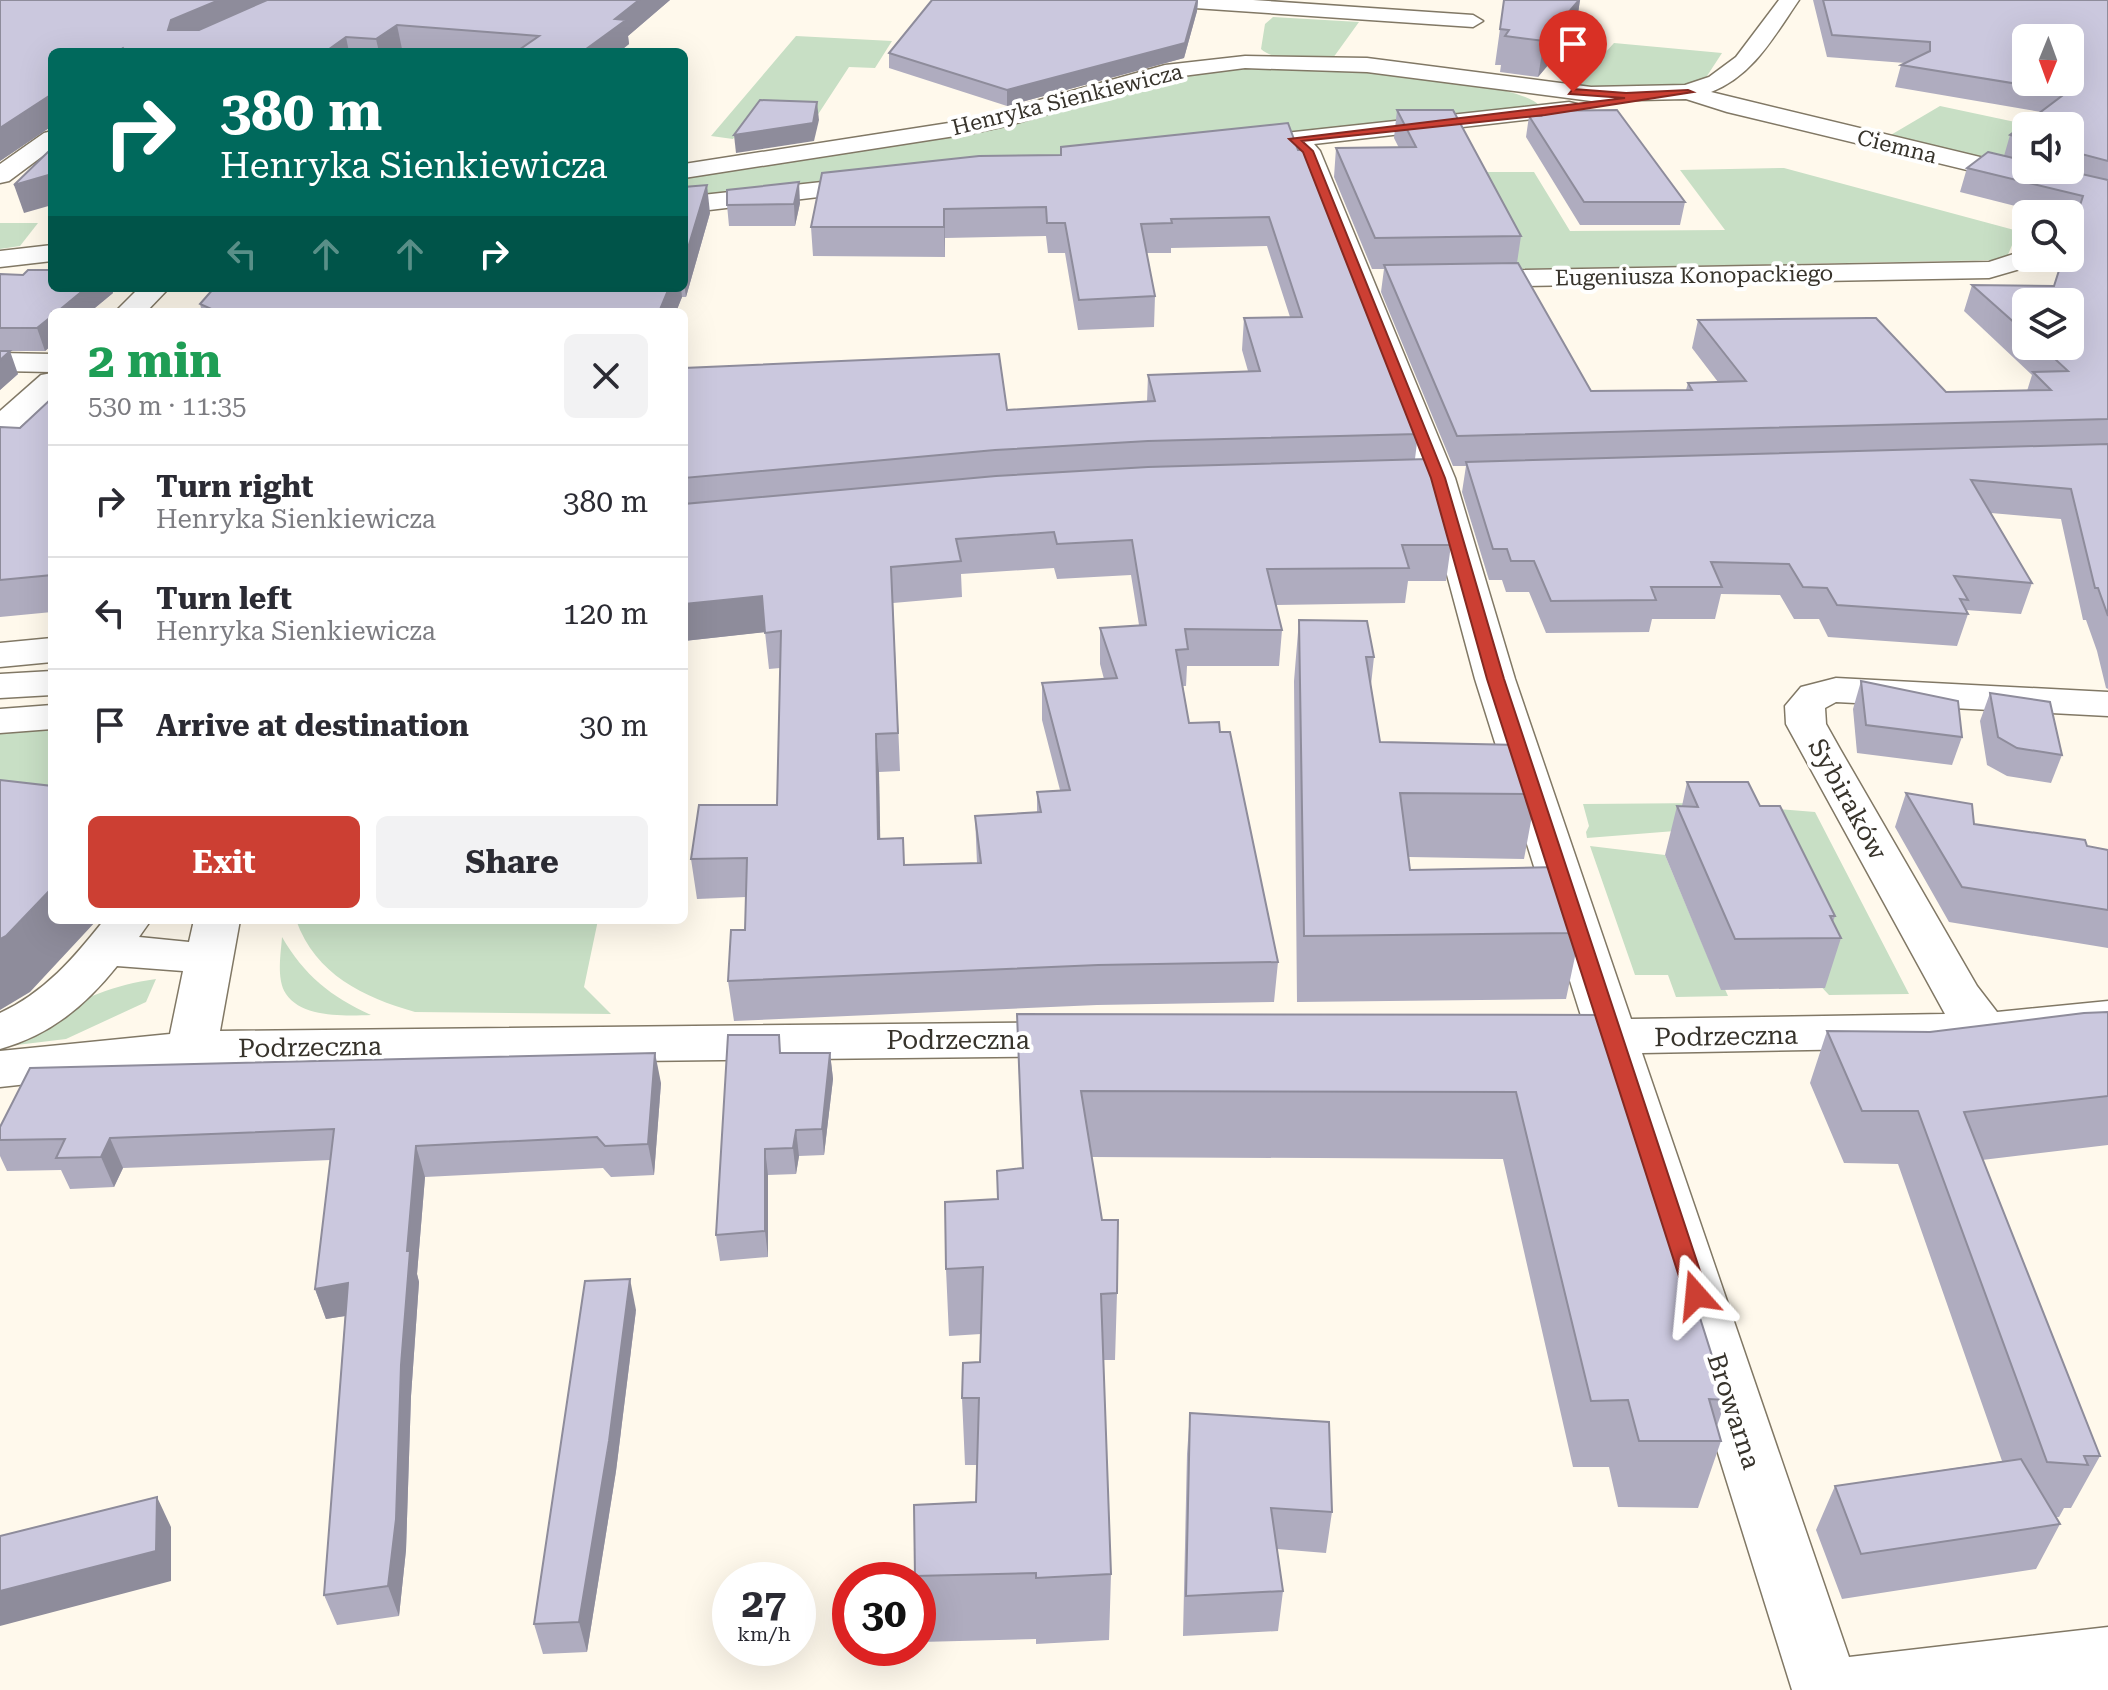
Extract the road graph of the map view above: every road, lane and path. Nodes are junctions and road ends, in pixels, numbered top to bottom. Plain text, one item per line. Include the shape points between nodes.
1 (1165, 0) edge
2 (1789, 0) edge
3 (1257, 6) junction
4 (1473, 21) dead end
5 (1245, 47) junction
6 (1521, 87) junction
7 (1688, 92) junction
8 (1562, 110) junction
9 (1294, 139) junction
10 (48, 141) edge
11 (1248, 144) edge
12 (688, 170) edge
13 (0, 176) edge
14 (902, 182) edge
15 (2108, 197) edge
16 (688, 205) edge
17 (2084, 208) edge
18 (48, 253) edge
19 (0, 259) edge
20 (2012, 265) edge
21 (48, 273) edge
22 (0, 278) edge
23 (1443, 280) edge
24 (151, 292) edge
25 (133, 308) edge
26 (0, 362) edge
27 (48, 363) edge
28 (48, 386) edge
29 (0, 428) edge
30 (1455, 478) junction
31 (1402, 479) edge
32 (48, 650) edge
33 (0, 655) edge
34 (2108, 704) edge
35 (216, 924) edge
36 (117, 935) edge
37 (182, 956) dead end
38 (2108, 1018) edge
39 (1984, 1030) junction
40 (0, 1032) edge
41 (1506, 1037) edge
42 (1612, 1038) junction
43 (1126, 1039) edge
44 (192, 1049) junction
45 (0, 1069) edge
46 (2108, 1659) edge
47 (1826, 1690) edge
48 (1844, 1690) edge

1 - 3 street
2 - 7 street via 1738,70 1722,82
3 - 4 street
3 - 5 street
5 - 6 street, Henryka Sienkiewicza
5 - 12 street, Henryka Sienkiewicza via 1002,120
6 - 7 street, Henryka Sienkiewicza via 1602,95
6 - 8 street via 1555,100
7 - 8 street
7 - 15 street, Ciemna
8 - 9 street
9 - 11 street
9 - 30 street, Browarna via 1308,151 1373,281
10 - 13 street
14 - 16 street
15 - 17 street
18 - 19 street
20 - 23 street, Eugeniusza Konopackiego via 1989,270
21 - 22 street
24 - 25 street
26 - 27 street
28 - 29 street
30 - 31 street
30 - 42 street, Browarna via 1495,679
32 - 33 street
34 - 39 street, Sybiraków via 1836,690 1815,695 1805,706 1806,724 1958,996
35 - 44 street
36 - 37 street
36 - 40 street via 85,977 29,1022
38 - 39 street, Podrzeczna
39 - 42 street, Podrzeczna
41 - 42 street, Podrzeczna
42 - 47 street, Browarna
43 - 44 street, Podrzeczna
44 - 45 street, Podrzeczna
46 - 48 street

